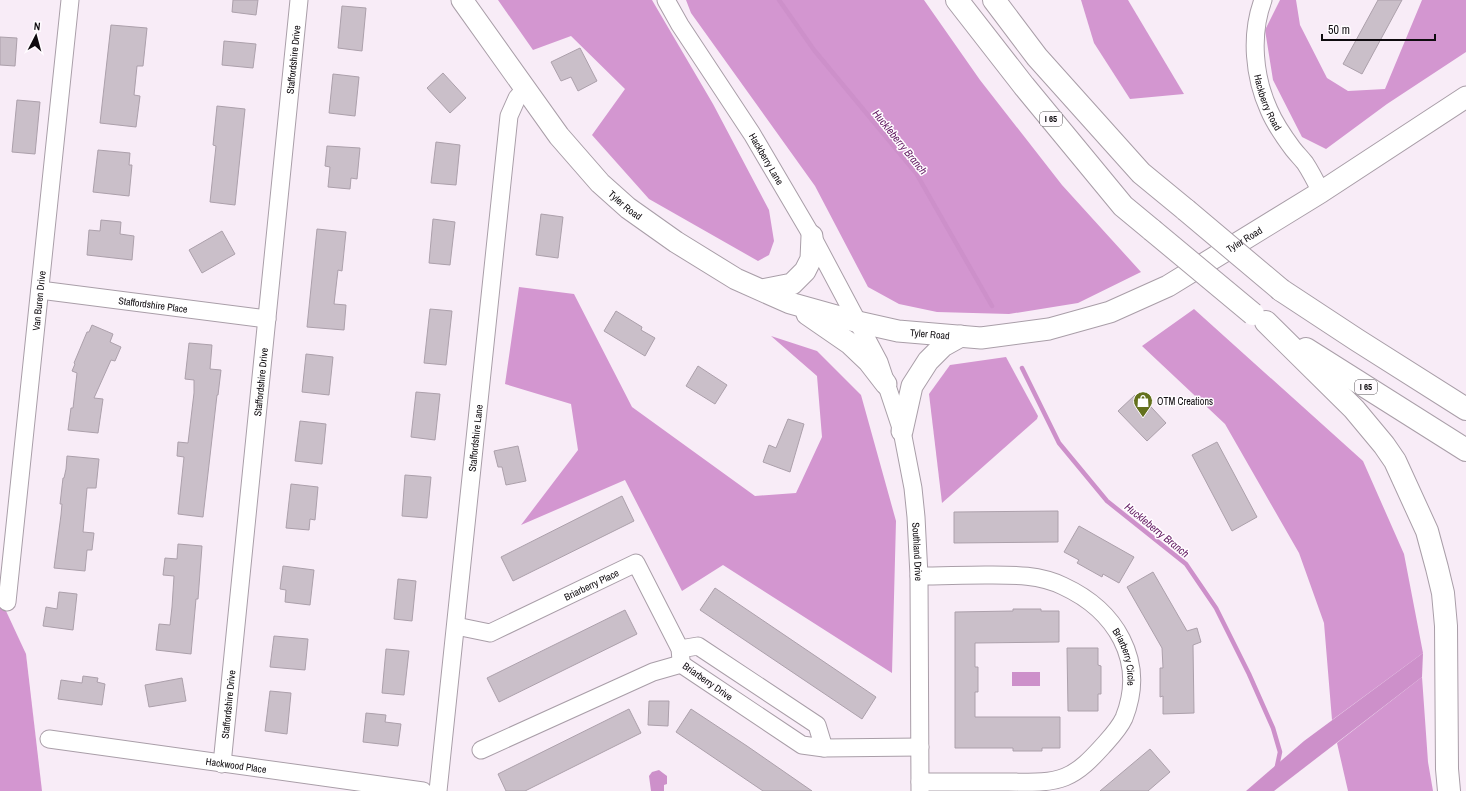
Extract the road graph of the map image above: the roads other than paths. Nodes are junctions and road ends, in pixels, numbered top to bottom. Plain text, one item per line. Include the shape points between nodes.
1 (70, 0) edge
2 (299, 0) edge
3 (462, 0) edge
4 (666, 0) edge
5 (957, 0) edge
6 (994, 0) edge
7 (1263, 0) edge
8 (525, 89) junction
9 (1466, 96) edge
10 (1322, 192) junction
11 (812, 236) junction
12 (40, 290) junction
13 (762, 290) junction
14 (790, 303) junction
15 (1260, 318) junction
16 (267, 319) junction
17 (858, 322) junction
18 (961, 336) junction
19 (886, 384) junction
20 (1466, 409) edge
21 (902, 431) junction
22 (1466, 450) edge
23 (919, 576) junction
24 (7, 602) dead end
25 (456, 626) junction
26 (681, 657) junction
27 (49, 739) dead end
28 (920, 747) junction
29 (824, 748) junction
30 (481, 750) dead end
31 (222, 764) junction
32 (920, 786) edge
33 (423, 791) edge
34 (438, 791) edge
35 (1449, 791) edge

1 - 12 street, Van Buren Drive
2 - 16 street, Staffordshire Drive
3 - 8 street, Tyler Road
4 - 11 street, Hackberry Lane via 752,134
5 - 15 highway, I 65, bridge via 1123,206
6 - 20 highway, bridge via 1037,57 1141,173 1281,290
7 - 10 street, Hackberry Road via 1258,22 1256,64 1263,96 1276,124 1305,163
8 - 13 street, Tyler Road via 580,161 628,208 689,251 736,279
8 - 25 street, Staffordshire Lane via 517,98 510,116
9 - 10 street, Tyler Road
10 - 18 street, Tyler Road via 1168,286 1110,312 1049,329 981,338
11 - 13 street via 811,259 805,271 792,284
11 - 17 street, Hackberry Lane
12 - 16 street, Staffordshire Place
12 - 24 street, Van Buren Drive
13 - 14 street, Tyler Road
14 - 17 street, Tyler Road
14 - 19 street via 848,343 869,362
15 - 22 highway, I 65
15 - 35 highway via 1354,409 1384,445 1395,461 1427,531 1443,593 1446,626
16 - 31 street, Staffordshire Drive
17 - 18 street, Tyler Road via 898,331
17 - 19 street, Southland Drive via 879,362
18 - 21 street via 943,346 928,361 912,386
19 - 21 street, Southland Drive
21 - 23 street, Southland Drive via 914,488
23 - 28 street, Southland Drive
23 - 32 street, Briarberry Circle via 1018,575 1041,578 1080,594 1108,617 1116,629 1130,660 1132,677 1124,719 1113,735 1079,769 1065,777 1042,782
25 - 26 street, Briarberry Place via 490,633 636,563
25 - 34 street, Staffordshire Lane
26 - 29 street, Briarberry Drive via 802,745
26 - 29 street, Briarberry Drive via 698,646 817,725
26 - 30 street
27 - 31 street, Hackwood Place
28 - 29 street, Briarberry Drive
28 - 32 street, Southland Drive
31 - 33 street, Hackwood Place

